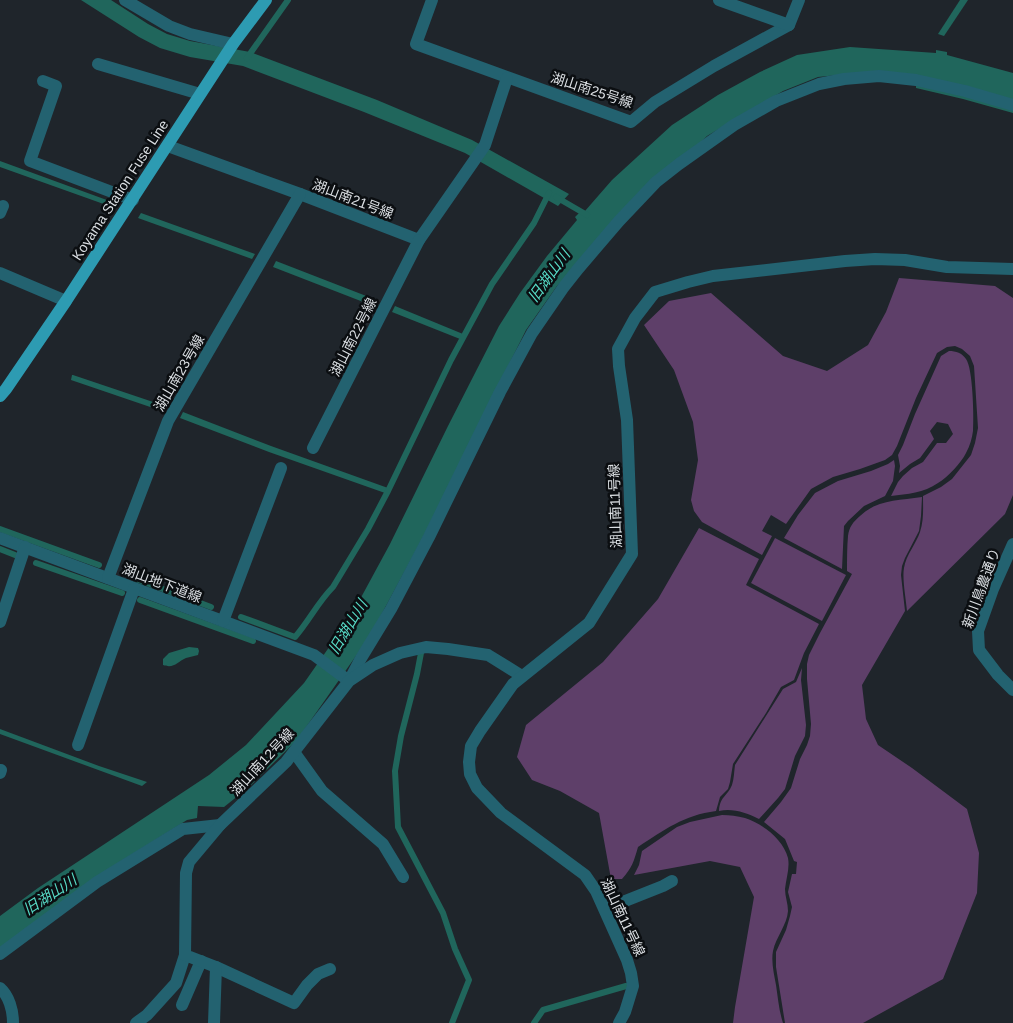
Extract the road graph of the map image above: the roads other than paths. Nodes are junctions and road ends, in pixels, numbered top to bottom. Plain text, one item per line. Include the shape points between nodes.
1 (125, 0) edge
2 (266, 0) edge
3 (432, 0) edge
4 (719, 0) edge
5 (798, 0) edge
6 (142, 4) edge
7 (790, 25) junction
8 (233, 44) junction
9 (98, 64) dead end
10 (508, 78) junction
11 (43, 81) dead end
12 (200, 94) junction
13 (1013, 105) edge
14 (168, 146) junction
15 (300, 194) junction
16 (132, 200) junction
17 (419, 240) junction
18 (1013, 269) edge
19 (0, 273) edge
20 (66, 301) junction
21 (0, 396) edge
22 (313, 448) dead end
23 (281, 468) dead end
24 (0, 538) edge
25 (1013, 544) edge
26 (25, 547) junction
27 (108, 578) junction
28 (134, 589) junction
29 (223, 621) junction
30 (0, 622) edge
31 (522, 676) junction
32 (346, 679) junction
33 (1013, 690) edge
34 (78, 745) dead end
35 (294, 752) junction
36 (220, 825) junction
37 (403, 877) dead end
38 (672, 881) dead end
39 (605, 909) junction
40 (0, 954) edge
41 (185, 955) junction
42 (201, 961) junction
43 (216, 967) junction
44 (330, 969) dead end
45 (0, 988) edge
46 (182, 1005) dead end
47 (13, 1023) edge
48 (136, 1023) edge
49 (214, 1023) edge
50 (620, 1023) edge

1 - 6 street
2 - 8 main road, Koyama Station Fuse Line
3 - 10 street, 湖山南25号線 via 416,44
4 - 7 street
5 - 7 street
6 - 8 street via 169,26
7 - 10 street, 湖山南25号線 via 714,66 655,102 631,122
8 - 12 main road, Koyama Station Fuse Line
9 - 12 street
10 - 17 street via 485,145
11 - 16 street via 56,86 30,160
12 - 14 main road, Koyama Station Fuse Line
13 - 32 street via 916,80 879,76 819,84 734,125 656,182 584,262 532,333 391,609
14 - 15 street, 湖山南21号線
14 - 16 main road, Koyama Station Fuse Line
15 - 17 street, 湖山南21号線
15 - 27 street, 湖山南23号線 via 168,421
16 - 20 main road, Koyama Station Fuse Line
17 - 22 street, 湖山南22号線
18 - 31 street, 湖山南11号線 via 947,267 906,260 853,260 713,276 655,292 635,318 618,349 627,420 632,554 589,623
19 - 20 street
20 - 21 main road, Koyama Station Fuse Line
23 - 29 street
24 - 26 street, 湖山地下道線
25 - 33 street, 新川鳥農通り via 978,631 979,650
26 - 27 street, 湖山地下道線
26 - 30 street
27 - 28 street, 湖山地下道線
28 - 29 street, 湖山地下道線
28 - 34 street
29 - 32 street, 湖山地下道線 via 314,656
31 - 32 street, 湖山南12号線 via 488,655 426,647 400,653
31 - 39 street, 湖山南11号線 via 512,684 471,746 470,774 477,788 501,812 585,875
32 - 35 street, 湖山南12号線
35 - 36 street, 湖山南12号線
35 - 37 street via 322,791 383,844
36 - 40 street via 183,829 97,882
36 - 41 street, 湖山南12号線 via 186,868
38 - 39 street
39 - 50 street, 湖山南11号線 via 627,960 633,986
41 - 42 street
41 - 48 street, 湖山南12号線 via 176,983 148,1015
42 - 43 street
42 - 46 street
43 - 44 street via 294,1003 318,974
43 - 49 street
45 - 47 street via 6,993

